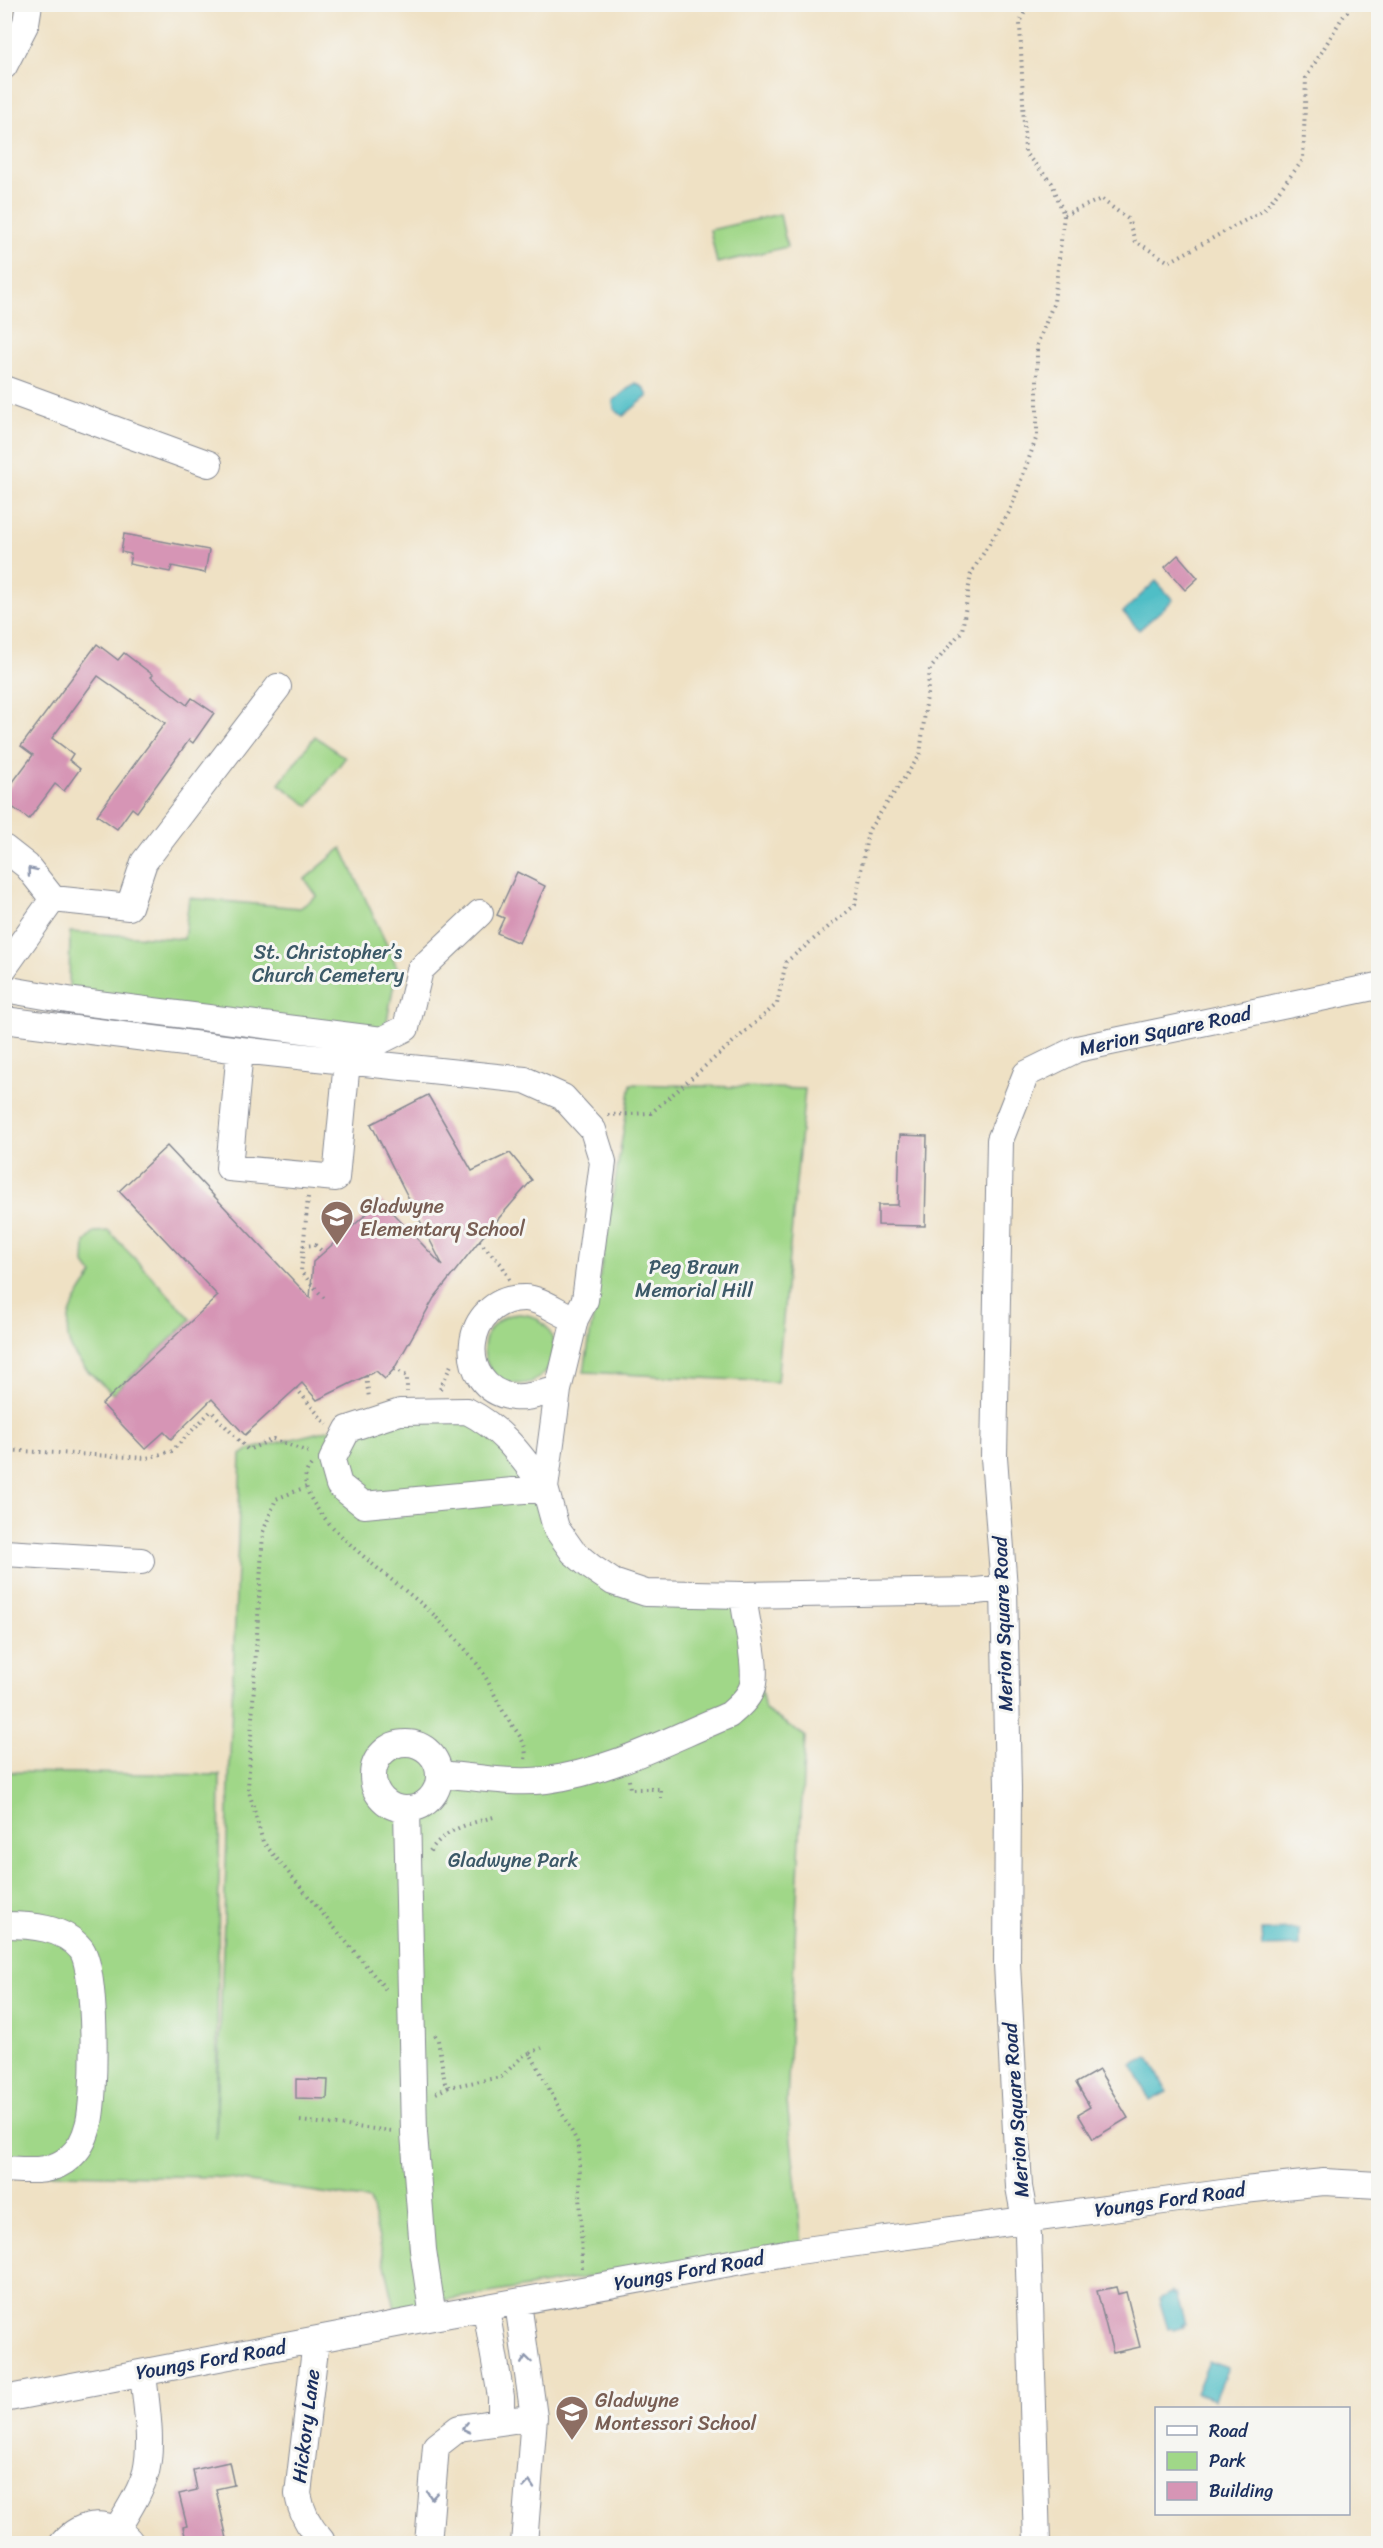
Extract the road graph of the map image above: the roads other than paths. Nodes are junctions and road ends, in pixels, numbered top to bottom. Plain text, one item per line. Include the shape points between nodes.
1 (29, 4) edge
2 (4, 66) edge
3 (4, 389) edge
4 (209, 464) dead end
5 (278, 687) dead end
6 (4, 848) edge
7 (53, 899) junction
8 (480, 913) dead end
9 (4, 968) edge
10 (1378, 986) edge
11 (4, 989) edge
12 (4, 1020) edge
13 (240, 1050) junction
14 (347, 1061) junction
15 (575, 1319) junction
16 (558, 1390) junction
17 (545, 1488) junction
18 (4, 1553) edge
19 (141, 1561) dead end
20 (1005, 1588) junction
21 (743, 1595) junction
22 (440, 1774) junction
23 (407, 1810) junction
24 (4, 1925) edge
25 (4, 2169) edge
26 (1378, 2185) edge
27 (1026, 2219) junction
28 (518, 2303) junction
29 (486, 2309) junction
30 (433, 2317) junction
31 (316, 2341) junction
32 (143, 2373) junction
33 (4, 2399) edge
34 (534, 2417) junction
35 (501, 2422) junction
36 (124, 2537) edge
37 (321, 2540) dead end
38 (62, 2544) edge
39 (428, 2544) edge
40 (524, 2544) edge
41 (1037, 2544) edge

1 - 2 street via 26,23
3 - 4 street
5 - 7 street via 144,862 129,907
7 -> 6 street via 27,866
7 - 9 street
8 - 11 street via 420,970 406,1028 382,1040
10 - 20 street, Merion Square Road via 1077,1049 1026,1074 1000,1140 994,1457
12 - 13 street
13 - 14 street
13 - 14 street via 229,1168 336,1179
14 - 15 street via 525,1080 563,1097 593,1130 603,1162 585,1300
15 - 16 street
15 - 16 street via 528,1298 510,1299 488,1311 474,1332 475,1365 483,1380 496,1391 530,1397
16 - 17 street
17 - 17 street via 364,1505 339,1485 321,1453 348,1429 400,1412 467,1411 488,1421 511,1443
17 - 21 street via 556,1528 573,1552 613,1582 646,1593
18 - 19 street
20 - 21 street
20 - 27 street, Merion Square Road via 1007,1964 1019,2187
21 - 22 street via 755,1676 751,1690 729,1715 598,1768 546,1780 521,1782
22 - 23 street via 435,1794 418,1808
22 - 23 street via 434,1757 420,1745 402,1743 385,1750 374,1765 373,1783 382,1800
23 - 30 street via 414,2133 423,2250
24 - 25 street via 63,1933 82,1950 90,1976 94,2044 89,2124 81,2145 57,2167
26 - 27 street, Youngs Ford Road via 1312,2183
27 - 28 street, Youngs Ford Road via 791,2252
27 - 41 street, Merion Square Road
28 - 29 street, Youngs Ford Road
34 -> 28 street
29 - 30 street, Youngs Ford Road
29 - 35 street via 501,2397
30 - 31 street, Youngs Ford Road
31 - 32 street, Youngs Ford Road
31 - 37 street, Hickory Lane via 298,2494 308,2523
32 - 33 street, Youngs Ford Road
32 - 36 street via 146,2470
34 - 35 street
40 -> 34 street
35 -> 39 street via 459,2428 436,2446
36 - 38 street via 93,2523 78,2529

